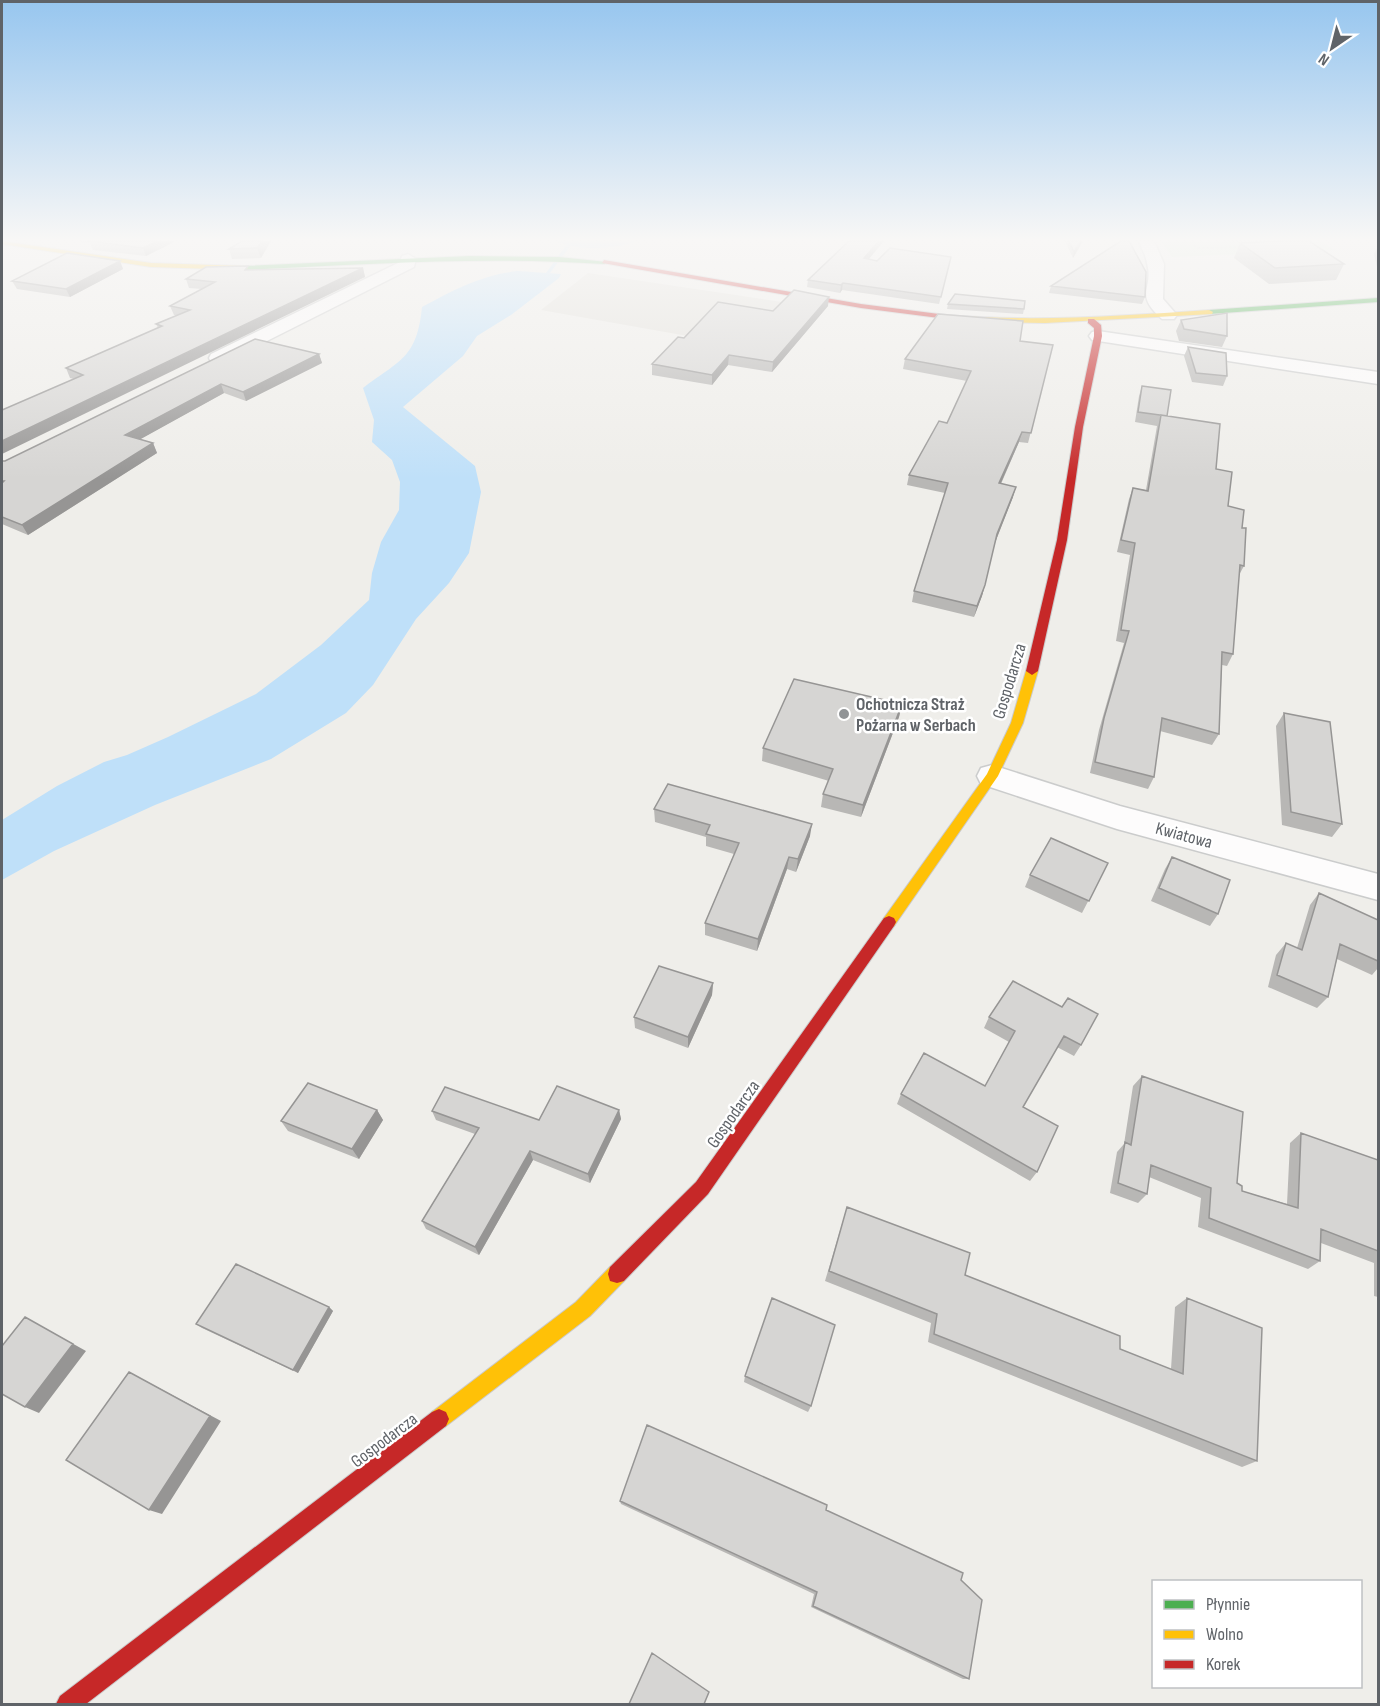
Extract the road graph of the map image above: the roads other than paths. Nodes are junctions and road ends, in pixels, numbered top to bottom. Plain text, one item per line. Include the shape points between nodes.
1 (293, 321) edge
2 (985, 321) edge
3 (1136, 321) edge
4 (1095, 328) junction
5 (205, 364) edge
6 (1378, 378) edge
7 (992, 776) junction
8 (1378, 887) edge
9 (68, 1704) edge

1 - 5 street
2 - 4 main road
3 - 4 main road
4 - 6 street
4 - 7 main road, Gospodarcza via 1062,540 1039,646 1017,723
7 - 8 street, Kwiatowa via 1117,817
7 - 9 main road, Gospodarcza via 702,1188 591,1301

